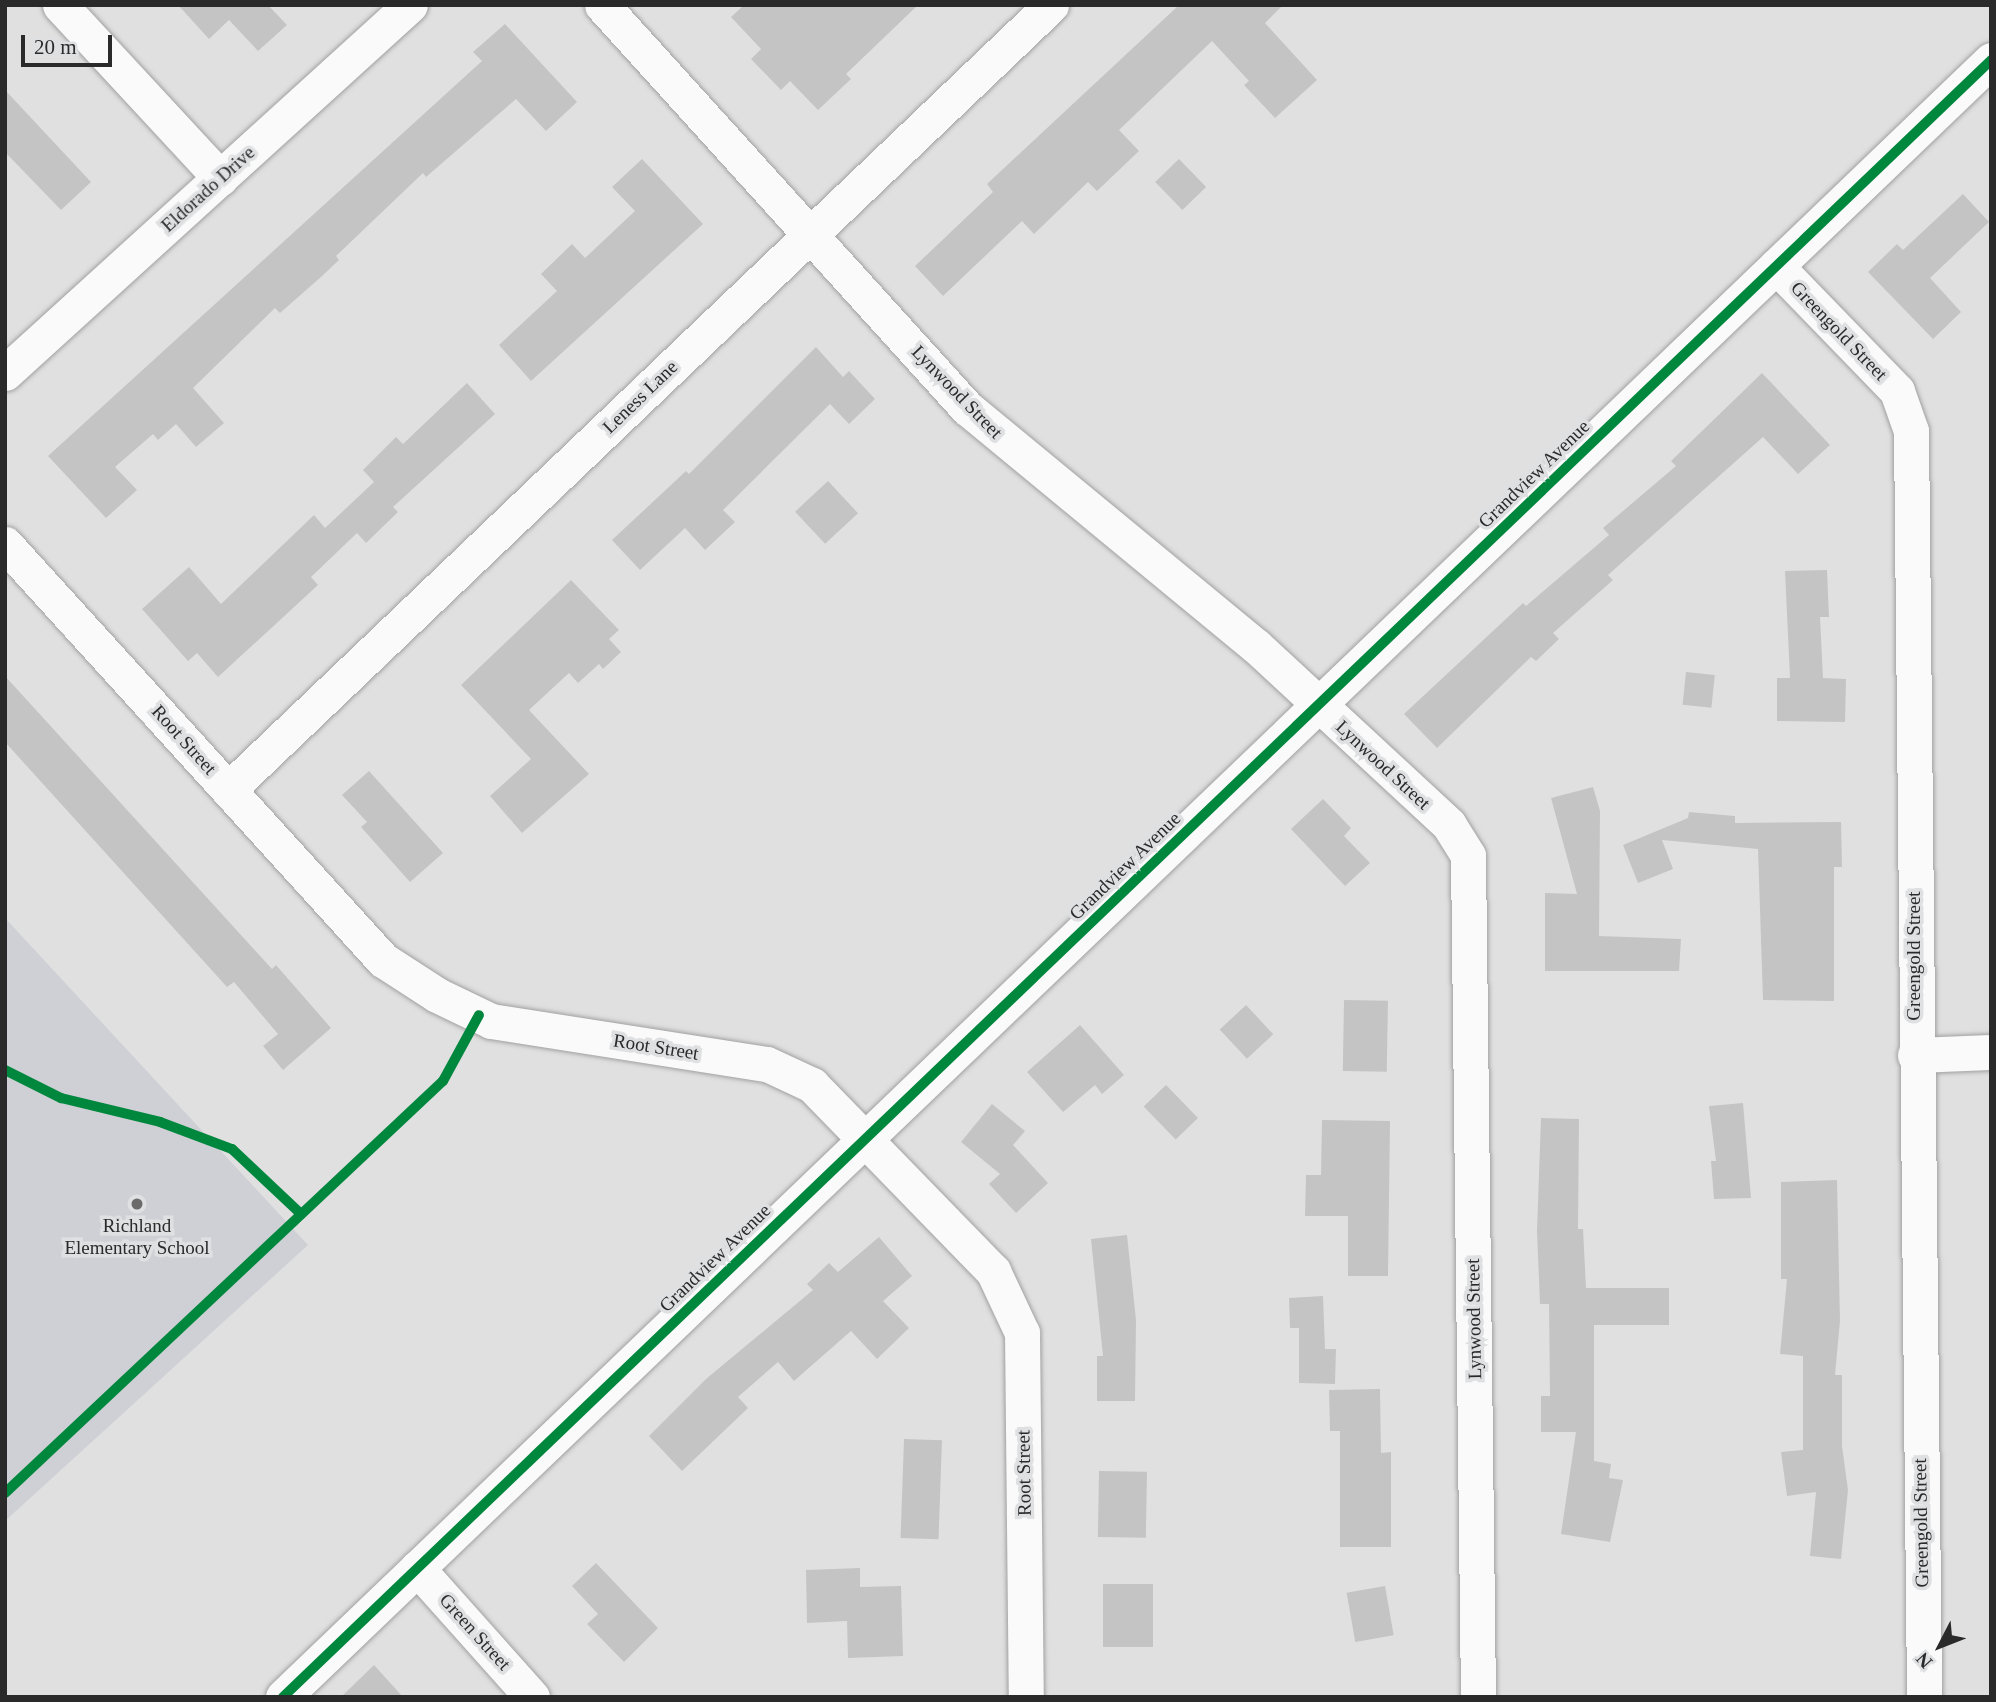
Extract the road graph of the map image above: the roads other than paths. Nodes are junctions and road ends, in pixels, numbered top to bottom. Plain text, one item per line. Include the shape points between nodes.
1 (60, 5) edge
2 (410, 5) edge
3 (601, 5) edge
4 (1051, 5) edge
5 (1991, 61) edge
6 (220, 178) junction
7 (811, 234) junction
8 (1776, 266) junction
9 (5, 373) edge
10 (5, 544) edge
11 (1318, 705) junction
12 (229, 789) junction
13 (1991, 1052) edge
14 (1915, 1055) junction
15 (865, 1139) junction
16 (417, 1568) junction
17 (283, 1697) edge
18 (532, 1697) edge
19 (1026, 1697) edge
20 (1478, 1697) edge
21 (1923, 1697) edge

1 - 6 street
2 - 6 street, Eldorado Drive
3 - 7 street, Lynwood Street
4 - 7 street, Leness Lane
5 - 8 street, Grandview Avenue
6 - 9 street, Eldorado Drive
7 - 11 street, Lynwood Street via 967,408 1256,646
7 - 12 street, Leness Lane
8 - 11 street, Grandview Avenue
8 - 14 street, Greengold Street via 1897,391 1911,431
10 - 12 street, Root Street
11 - 15 street, Grandview Avenue
11 - 20 street, Lynwood Street via 1449,825 1468,856
12 - 15 street, Root Street via 383,960 437,995 491,1021 767,1064 812,1085
13 - 14 street
14 - 21 street, Greengold Street
15 - 16 street, Grandview Avenue
15 - 19 street, Root Street via 993,1271 1022,1333
16 - 17 street, Grandview Avenue
16 - 18 street, Green Street

